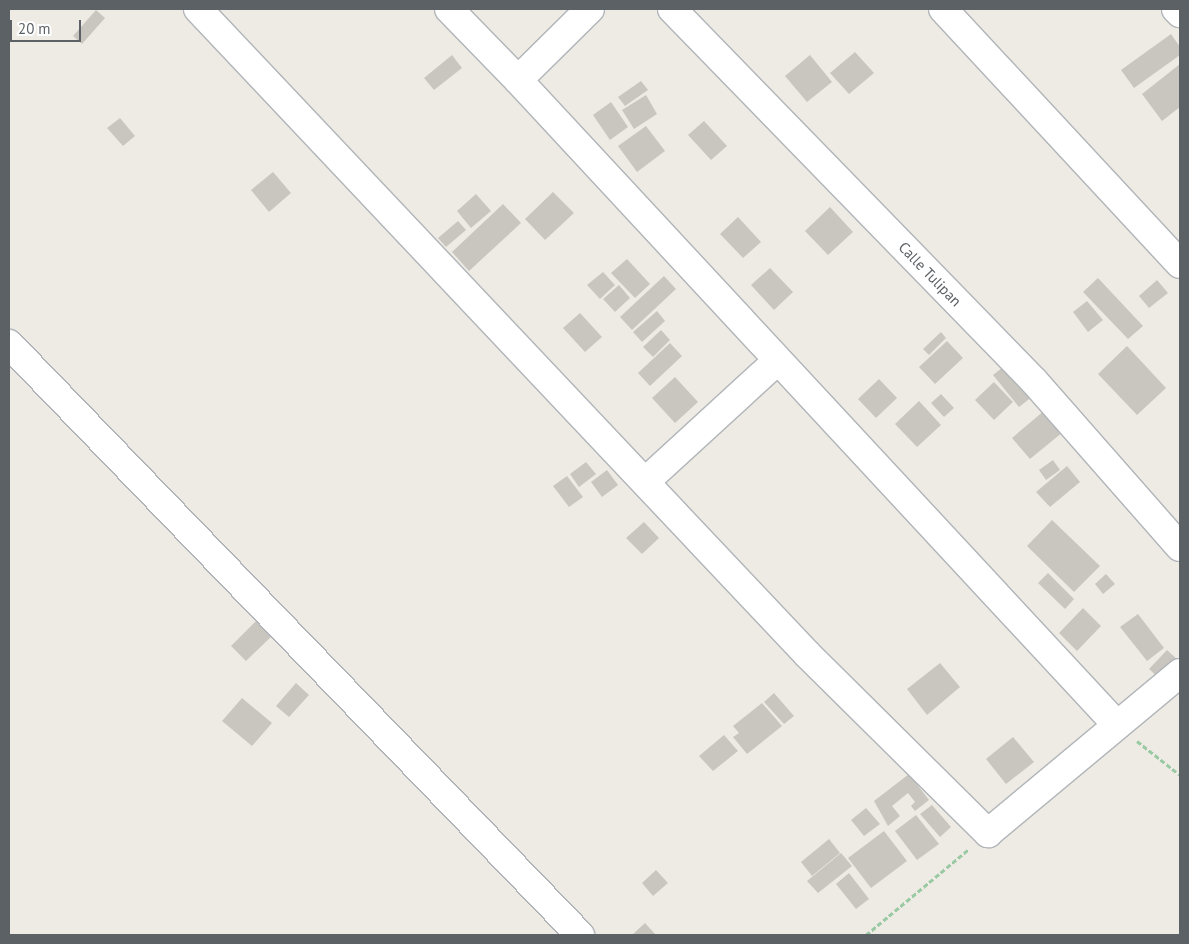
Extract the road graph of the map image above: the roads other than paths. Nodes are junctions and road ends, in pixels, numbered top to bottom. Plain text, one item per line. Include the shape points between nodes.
1 (198, 9) edge
2 (449, 9) edge
3 (590, 9) edge
4 (672, 9) edge
5 (943, 9) edge
6 (1176, 9) edge
7 (1180, 13) edge
8 (518, 80) junction
9 (1180, 264) edge
10 (9, 344) edge
11 (778, 361) junction
12 (646, 481) junction
13 (1180, 546) edge
14 (1180, 673) edge
15 (1117, 725) junction
16 (580, 935) edge

1 - 12 street
2 - 8 street
3 - 8 street
4 - 13 street, Calle Tulipan via 1034,381
5 - 9 street
6 - 7 street
8 - 11 street
10 - 16 street
11 - 12 street
11 - 15 street
12 - 15 street via 807,654 988,833
14 - 15 street

